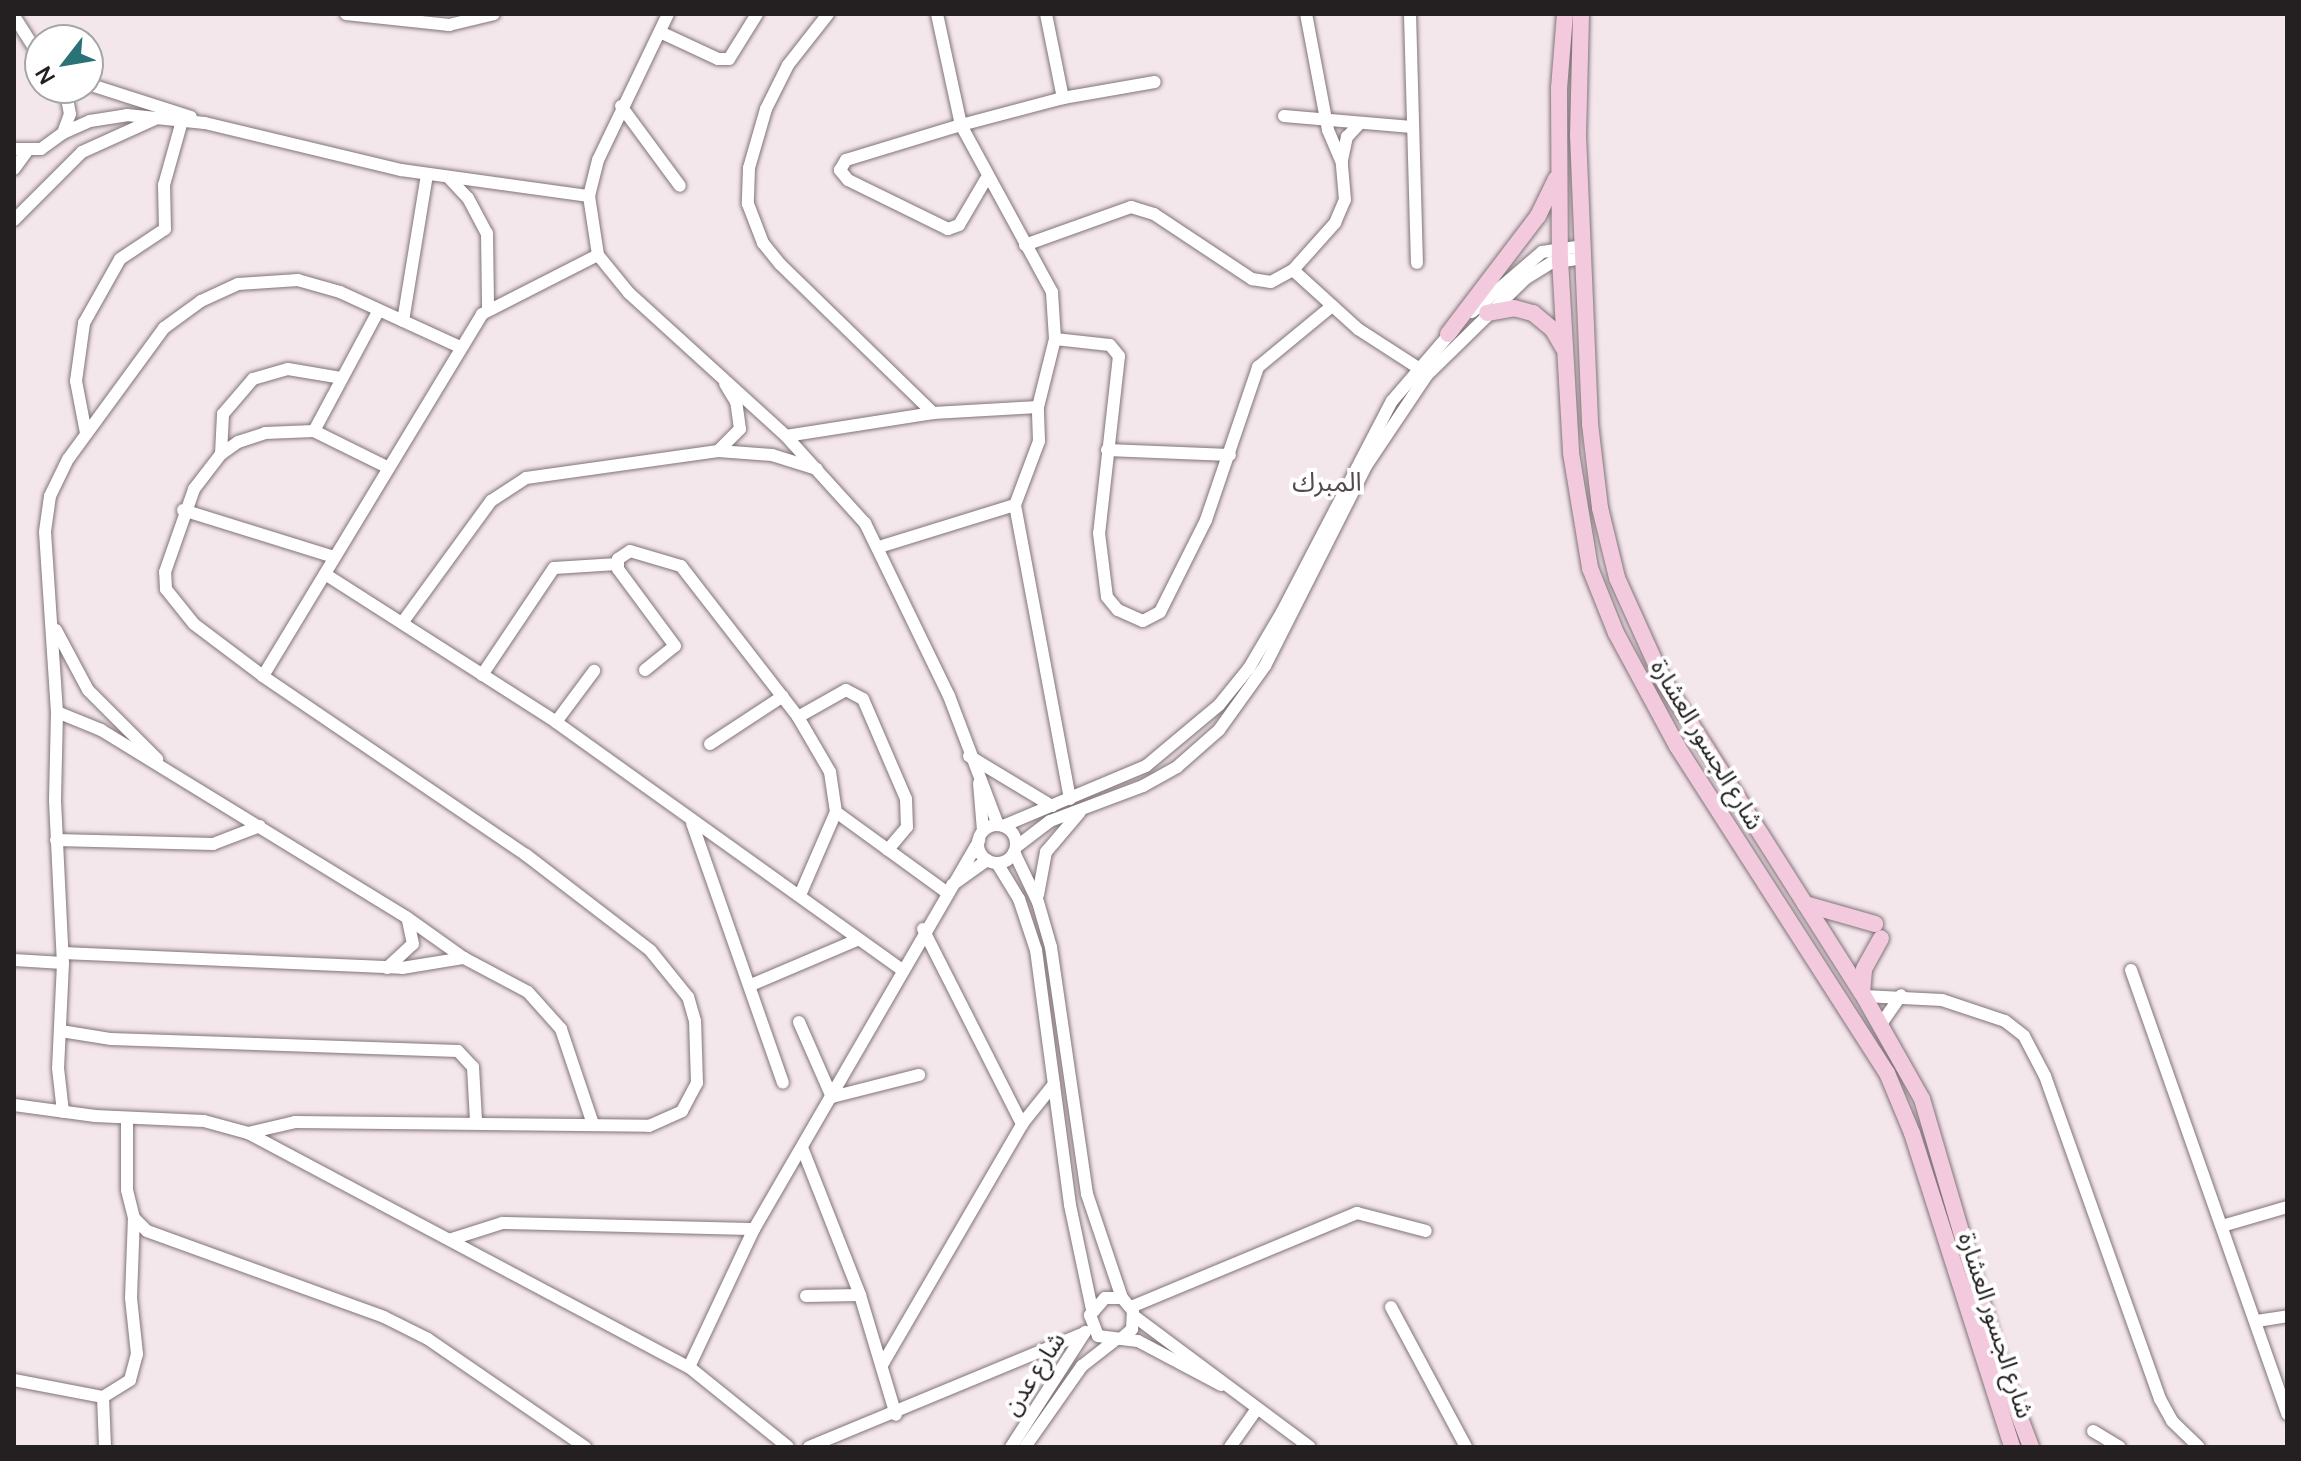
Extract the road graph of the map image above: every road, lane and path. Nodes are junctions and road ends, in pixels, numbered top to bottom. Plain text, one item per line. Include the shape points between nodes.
1 (346, 14) edge
2 (494, 14) edge
3 (668, 14) edge
4 (757, 14) edge
5 (828, 14) edge
6 (937, 14) edge
7 (1046, 14) edge
8 (1306, 14) edge
9 (1410, 14) edge
10 (1565, 14) edge
11 (1581, 14) edge
12 (404, 18) edge
13 (660, 32) junction
14 (1155, 82) dead end
15 (104, 89) edge
16 (1063, 98) junction
17 (69, 104) edge
18 (621, 106) junction
19 (1284, 116) dead end
20 (157, 118) junction
21 (1326, 118) junction
22 (182, 121) junction
23 (205, 123) junction
24 (1360, 123) junction
25 (961, 125) junction
26 (1412, 127) junction
27 (63, 133) junction
28 (20, 150) edge
29 (1342, 163) junction
30 (14, 169) edge
31 (1558, 173) junction
32 (427, 175) junction
33 (450, 179) junction
34 (986, 179) junction
35 (680, 186) dead end
36 (589, 196) junction
37 (14, 220) edge
38 (1025, 245) junction
39 (1583, 252) junction
40 (1560, 254) junction
41 (598, 255) junction
42 (1417, 263) dead end
43 (1293, 270) junction
44 (1332, 306) junction
45 (488, 308) junction
46 (379, 310) junction
47 (1487, 313) junction
48 (403, 321) junction
49 (1448, 334) junction
50 (1055, 339) junction
51 (460, 347) junction
52 (1566, 360) junction
53 (1416, 366) junction
54 (718, 372) junction
55 (1427, 375) junction
56 (342, 378) junction
57 (1038, 407) junction
58 (933, 413) junction
59 (314, 431) junction
60 (86, 433) junction
61 (786, 436) junction
62 (1107, 450) junction
63 (718, 451) junction
64 (221, 454) junction
65 (1230, 455) junction
66 (387, 467) junction
67 (818, 470) junction
68 (1015, 505) junction
69 (183, 510) junction
70 (879, 547) junction
71 (334, 557) junction
72 (617, 564) junction
73 (325, 574) junction
74 (53, 619) junction
75 (402, 623) junction
76 (645, 670) dead end
77 (594, 671) dead end
78 (482, 675) junction
79 (263, 676) junction
80 (783, 696) junction
81 (57, 712) junction
82 (798, 717) junction
83 (556, 722) junction
84 (710, 744) dead end
85 (969, 755) junction
86 (175, 775) junction
87 (979, 783) junction
88 (1070, 799) junction
89 (1052, 806) junction
90 (1085, 808) junction
91 (836, 812) junction
92 (692, 823) junction
93 (260, 826) junction
94 (1000, 826) junction
95 (981, 836) junction
96 (56, 840) junction
97 (888, 850) junction
98 (1015, 850) junction
99 (992, 861) junction
100 (948, 890) junction
101 (800, 895) junction
102 (1038, 902) junction
103 (1805, 904) junction
104 (406, 917) junction
105 (923, 929) junction
106 (857, 940) junction
107 (1828, 941) junction
108 (1808, 949) junction
109 (1838, 956) junction
110 (63, 958) junction
111 (464, 958) junction
112 (14, 960) edge
113 (1818, 966) junction
114 (387, 968) junction
115 (901, 969) junction
116 (2131, 970) dead end
117 (751, 985) junction
118 (1863, 995) junction
119 (1901, 995) junction
120 (799, 1022) dead end
121 (1881, 1024) junction
122 (61, 1031) junction
123 (919, 1075) dead end
124 (783, 1083) dead end
125 (1054, 1084) junction
126 (832, 1097) junction
127 (14, 1105) edge
128 (63, 1112) junction
129 (127, 1118) junction
130 (476, 1121) junction
131 (593, 1124) junction
132 (1022, 1124) junction
133 (248, 1133) junction
134 (803, 1150) junction
135 (2287, 1207) edge
136 (134, 1218) junction
137 (2222, 1226) junction
138 (754, 1229) junction
139 (1426, 1231) dead end
140 (452, 1239) junction
141 (860, 1295) junction
142 (806, 1296) dead end
143 (1129, 1307) junction
144 (1391, 1307) dead end
145 (2287, 1316) edge
146 (1089, 1321) junction
147 (2257, 1321) junction
148 (1118, 1340) junction
149 (882, 1365) junction
150 (689, 1367) junction
151 (14, 1380) edge
152 (1221, 1385) junction
153 (103, 1397) junction
154 (1256, 1410) junction
155 (2287, 1414) edge
156 (896, 1415) junction
157 (2093, 1431) dead end
158 (105, 1447) edge
159 (585, 1447) edge
160 (788, 1447) edge
161 (809, 1447) edge
162 (1011, 1447) edge
163 (1025, 1447) edge
164 (1230, 1447) edge
165 (1310, 1447) edge
166 (1466, 1447) edge
167 (2012, 1447) edge
168 (2031, 1447) edge
169 (2120, 1447) edge
170 (2199, 1447) edge

1 - 12 street
2 - 12 street via 449,25
3 - 13 street
4 - 13 street via 729,59 718,59
5 - 58 street via 788,65 766,109 749,168 748,204 763,243 780,264
6 - 25 street
7 - 16 street
8 - 21 street
9 - 26 street
10 - 31 main road, شارع الجسور العشارة
11 - 39 main road, شارع الجسور العشارة via 1578,135
13 - 18 street
14 - 16 street
15 - 23 street
16 - 25 street
17 - 27 street
18 - 35 street
18 - 36 street
19 - 21 street
20 - 22 street
20 - 27 street via 102,118
20 - 37 street via 82,152
21 - 24 street
21 - 29 street
22 - 23 street
22 - 60 street via 164,185 165,229 120,259 84,323 76,381
23 - 32 street
24 - 26 street
24 - 29 street via 1347,137
25 - 34 street
25 - 34 street via 846,160 840,170 848,180 948,229 959,225
26 - 42 street
27 - 28 street via 48,145
28 - 30 street
29 - 43 street via 1342,211
31 - 40 main road, شارع الجسور العشارة
31 - 49 main road via 1538,216
32 - 33 street
32 - 48 street
33 - 36 street
33 - 45 street via 468,198 487,233
34 - 38 street
36 - 41 street
38 - 43 street via 1131,207 1154,214 1252,279 1271,282
38 - 50 street via 1052,292
39 - 40 street
39 - 103 main road, شارع الجسور العشارة via 1593,467 1617,578 1663,680
40 - 47 street
40 - 49 street via 1525,263
40 - 52 main road, شارع الجسور العشارة
41 - 45 street
41 - 54 street via 629,293
43 - 44 street
44 - 53 street via 1385,349
44 - 65 street via 1258,367
45 - 51 street
46 - 48 street
46 - 56 street
46 - 60 street via 316,283 265,279 238,284 201,301 164,328
47 - 52 main road via 1514,308 1540,317 1560,339
47 - 55 street
48 - 51 street
49 - 53 street
50 - 57 street
50 - 62 street via 1110,345 1119,356
51 - 66 street
52 - 108 main road, شارع الجسور العشارة via 1576,501 1600,596 1677,746
53 - 55 street
53 - 88 street via 1356,463 1316,551 1237,684 1198,725 1146,766
54 - 61 street
54 - 63 street via 741,418 733,440
55 - 90 street via 1366,466 1265,666 1219,730 1177,767
56 - 59 street
56 - 64 street via 288,369 253,379 223,414
57 - 58 street
57 - 68 street via 1039,441
58 - 61 street
59 - 64 street via 265,433
59 - 66 street
60 - 74 street via 54,483 47,506
61 - 67 street
62 - 65 street
62 - 65 street via 1099,533 1105,586 1118,610 1143,621 1160,612 1206,520
63 - 67 street via 772,455
63 - 75 street via 549,472 508,487 470,526
64 - 69 street
66 - 71 street
67 - 70 street
68 - 70 street
68 - 88 street
69 - 71 street
69 - 79 street via 165,572 166,589 194,624
70 - 85 street via 949,696
71 - 73 street
72 - 76 street via 675,643
72 - 78 street via 554,568
72 - 80 street via 630,551 681,566
73 - 75 street
73 - 79 street
74 - 81 street
74 - 86 street via 88,690
75 - 78 street
77 - 83 street
78 - 83 street
79 - 131 street via 526,855 650,950 688,997 695,1021 697,1083 692,1099 668,1122
80 - 82 street
80 - 84 street
81 - 86 street via 101,730
81 - 96 street
82 - 91 street via 830,772
82 - 97 street via 846,690 863,699 906,799 907,827
83 - 92 street
85 - 87 street
85 - 89 street
86 - 93 street
87 - 94 street
87 - 95 street
88 - 89 street
89 - 94 street
90 - 98 street via 1050,821
90 - 102 street via 1046,852
91 - 97 street
91 - 101 street
92 - 101 street
92 - 117 street
93 - 96 street via 213,844
93 - 104 street
94 - 95 street
94 - 98 street via 1012,832
95 - 99 street
95 - 100 street
96 - 110 street
97 - 100 street
98 - 99 street
98 - 102 street
99 - 100 street
99 - 125 street via 1029,922
100 - 105 street
101 - 106 street
102 - 143 street via 1058,983 1087,1194
103 - 107 main road, شارع الجسور العشارة
103 - 118 main road via 1878,931 1867,958
104 - 111 street
104 - 114 street via 413,944
105 - 115 street
105 - 132 street
106 - 115 street
106 - 117 street
107 - 108 main road
107 - 109 main road, شارع الجسور العشارة
108 - 113 main road, شارع الجسور العشارة
109 - 113 main road
109 - 118 main road, شارع الجسور العشارة
110 - 112 street
110 - 114 street
110 - 122 street
111 - 114 street
111 - 131 street via 528,992 548,1010 571,1050
113 - 167 main road, شارع الجسور العشارة via 1868,1041 1900,1102
115 - 126 street
116 - 137 street
117 - 124 street
118 - 119 street
118 - 121 main road, شارع الجسور العشارة
119 - 121 street
119 - 170 street via 1942,1000 1993,1016 2024,1036 2035,1053 2149,1374 2172,1421
120 - 126 street
121 - 168 main road, شارع الجسور العشارة via 1931,1122 2001,1368
122 - 128 street
122 - 130 street via 111,1039 458,1051 473,1067
123 - 126 street
125 - 132 street
125 - 146 street
126 - 134 street
127 - 128 street
128 - 129 street
129 - 133 street via 204,1121
129 - 136 street via 127,1190
130 - 131 street
130 - 133 street via 295,1122
132 - 149 street
133 - 140 street via 316,1173
134 - 138 street
134 - 141 street
135 - 137 street
136 - 153 street via 136,1367 126,1386
136 - 159 street via 147,1231 188,1249 384,1317 428,1339
137 - 147 street
138 - 140 street via 502,1223
138 - 150 street
139 - 143 street via 1357,1213
140 - 150 street
141 - 142 street
141 - 149 street
143 - 146 street via 1105,1298
143 - 148 street via 1132,1329
143 - 152 street
144 - 166 street
145 - 147 street
146 - 148 street via 1098,1336
146 - 156 street
146 - 162 street, شارع عدن
147 - 155 street
148 - 152 street via 1150,1347
148 - 163 street, شارع عدن via 1082,1366
149 - 156 street
150 - 160 street
151 - 153 street
152 - 154 street
153 - 158 street
154 - 164 street
154 - 165 street
156 - 161 street
157 - 169 street

